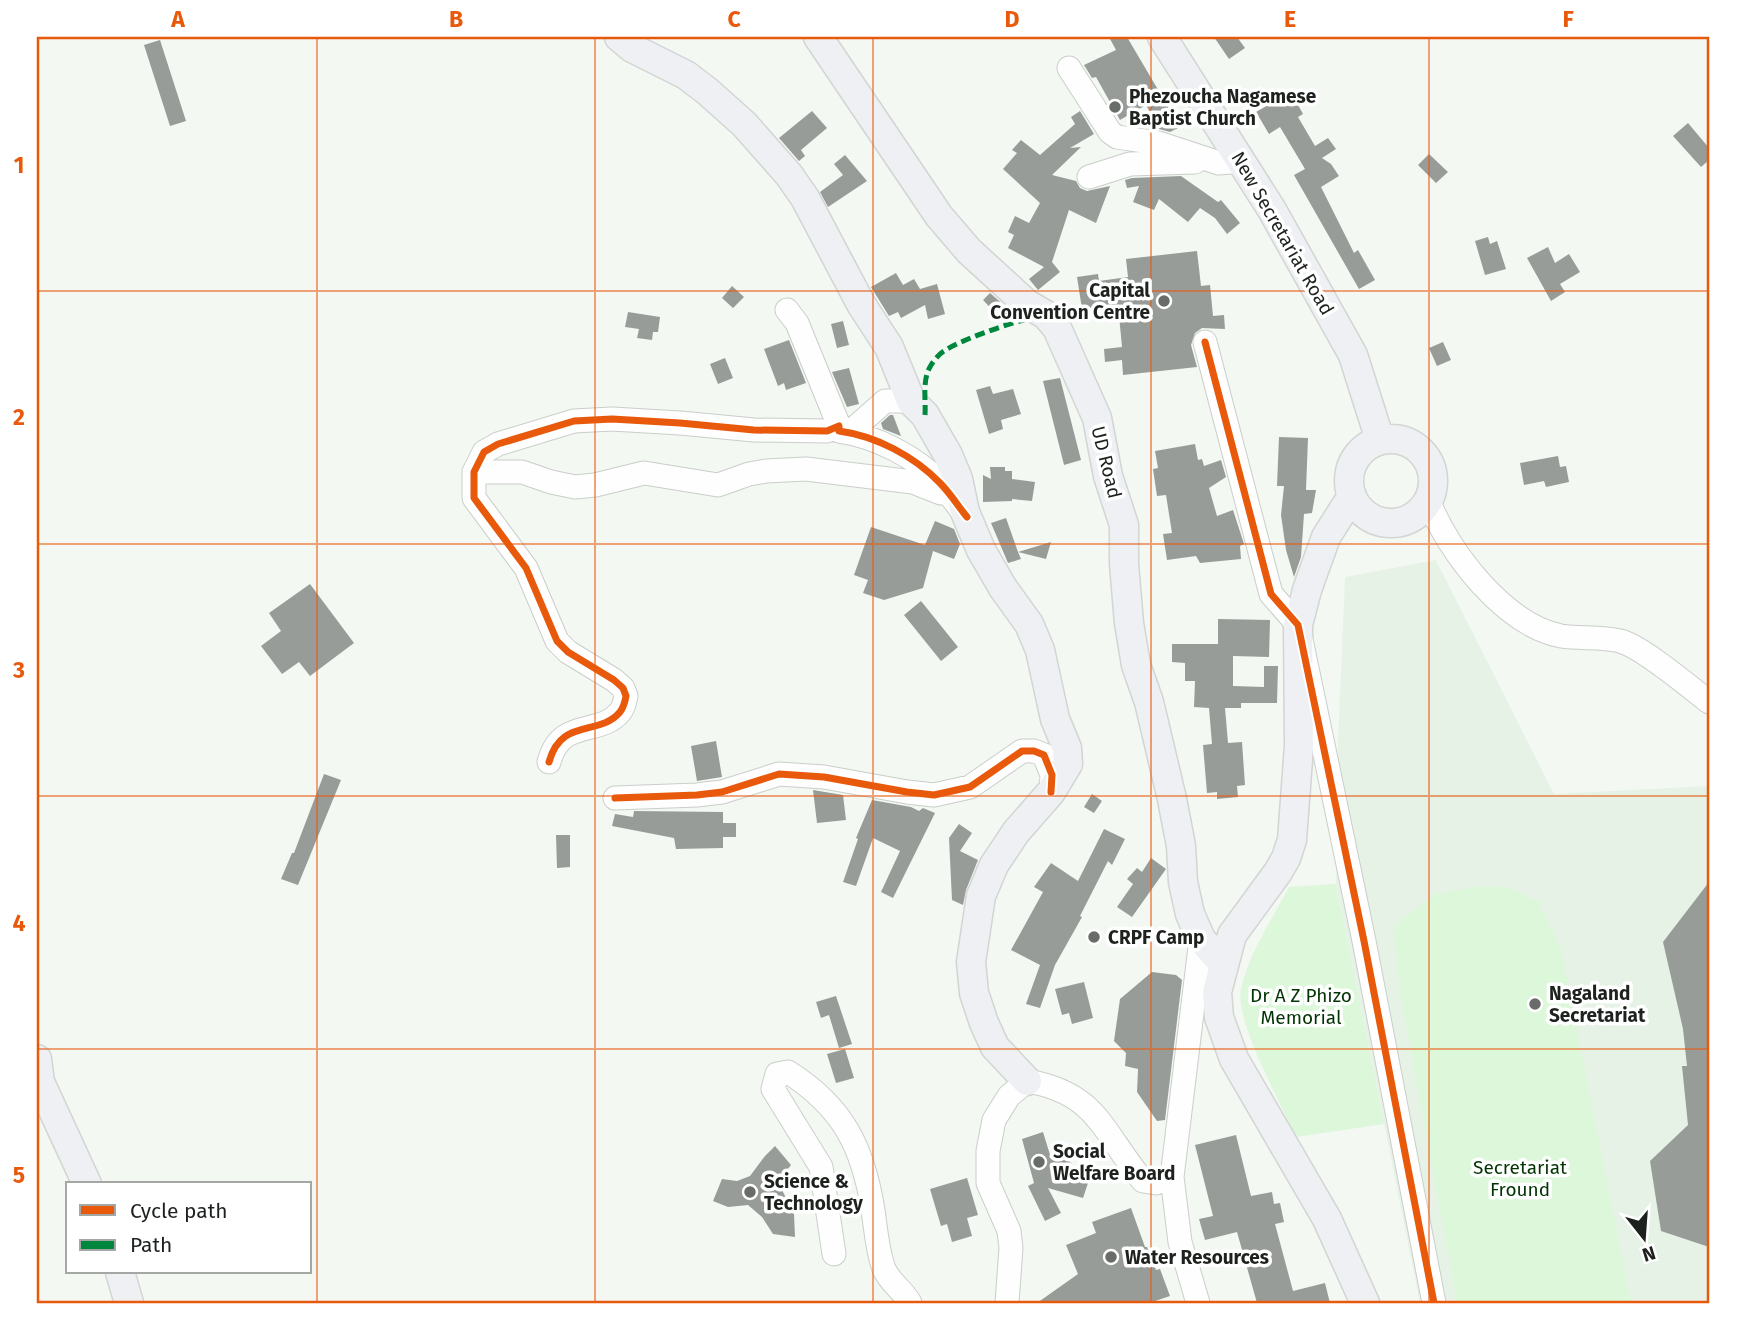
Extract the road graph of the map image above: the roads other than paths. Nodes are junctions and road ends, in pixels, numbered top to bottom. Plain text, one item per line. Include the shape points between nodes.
1 (619, 37) edge
2 (818, 37) edge
3 (1162, 37) edge
4 (642, 46) edge
5 (1069, 68) dead end
6 (1230, 162) junction
7 (1089, 177) dead end
8 (787, 310) dead end
9 (1205, 342) dead end
10 (911, 401) junction
11 (845, 429) junction
12 (1380, 440) junction
13 (474, 472) junction
14 (1352, 496) junction
15 (1429, 502) junction
16 (960, 509) junction
17 (1297, 625) junction
18 (1709, 702) edge
19 (549, 762) dead end
20 (1051, 792) junction
21 (615, 798) dead end
22 (1201, 939) junction
23 (1224, 965) junction
24 (37, 1059) edge
25 (1027, 1081) junction
26 (1172, 1177) junction
27 (86, 1182) edge
28 (834, 1254) dead end
29 (121, 1274) edge
30 (129, 1303) edge
31 (910, 1303) edge
32 (1007, 1303) edge
33 (1198, 1303) edge
34 (1364, 1303) edge
35 (1434, 1303) edge

1 - 4 main road via 632,48
2 - 22 main road, UD Road via 939,216 969,251 1057,328 1097,418 1108,476 1124,525 1136,665 1172,799 1182,882
3 - 6 main road, New Secretariat Road
4 - 10 main road via 707,91 789,175 889,347
5 - 6 street via 1117,137
6 - 7 street via 1154,161
6 - 12 main road, New Secretariat Road via 1272,210 1353,355
8 - 11 street
9 - 17 street via 1270,594
10 - 11 street via 885,401
10 - 16 main road via 925,415 948,455 958,479
11 - 13 street via 754,430 612,419 574,421 498,444 484,452
11 - 16 street via 890,446 940,483
12 - 14 main road via 1356,457 1349,476
12 - 15 main road via 1400,439 1425,456 1433,474
13 - 16 street via 522,472 575,487 644,473 719,485 749,474 806,469 929,486
13 - 19 street via 474,499 526,568 557,641 614,680 626,696 621,711 610,720 563,738
14 - 15 main road via 1363,513 1394,523 1411,517
14 - 17 main road via 1326,537
15 - 18 street via 1438,524 1478,579 1511,613 1561,636 1622,641
16 - 20 main road via 1040,650 1055,719 1069,756
17 - 23 main road via 1299,746 1292,840 1278,873 1232,934
17 - 35 street
20 - 21 street via 1052,775 1044,755 1022,751 970,787 934,795 824,777 779,775 722,792
20 - 25 main road via 994,865 981,896 971,962 974,993 995,1047
22 - 23 main road, UD Road
22 - 26 street
23 - 34 main road via 1217,992 1219,1017 1234,1059 1326,1219
24 - 27 main road via 40,1082
25 - 26 street via 1050,1085 1084,1103 1143,1181 1156,1183
25 - 32 street via 1009,1096 994,1119 988,1151 988,1183 1009,1231
26 - 33 street via 1180,1242
28 - 31 street via 821,1167 773,1089 777,1074 788,1072 798,1079 848,1130 865,1171 884,1268
29 - 30 main road

